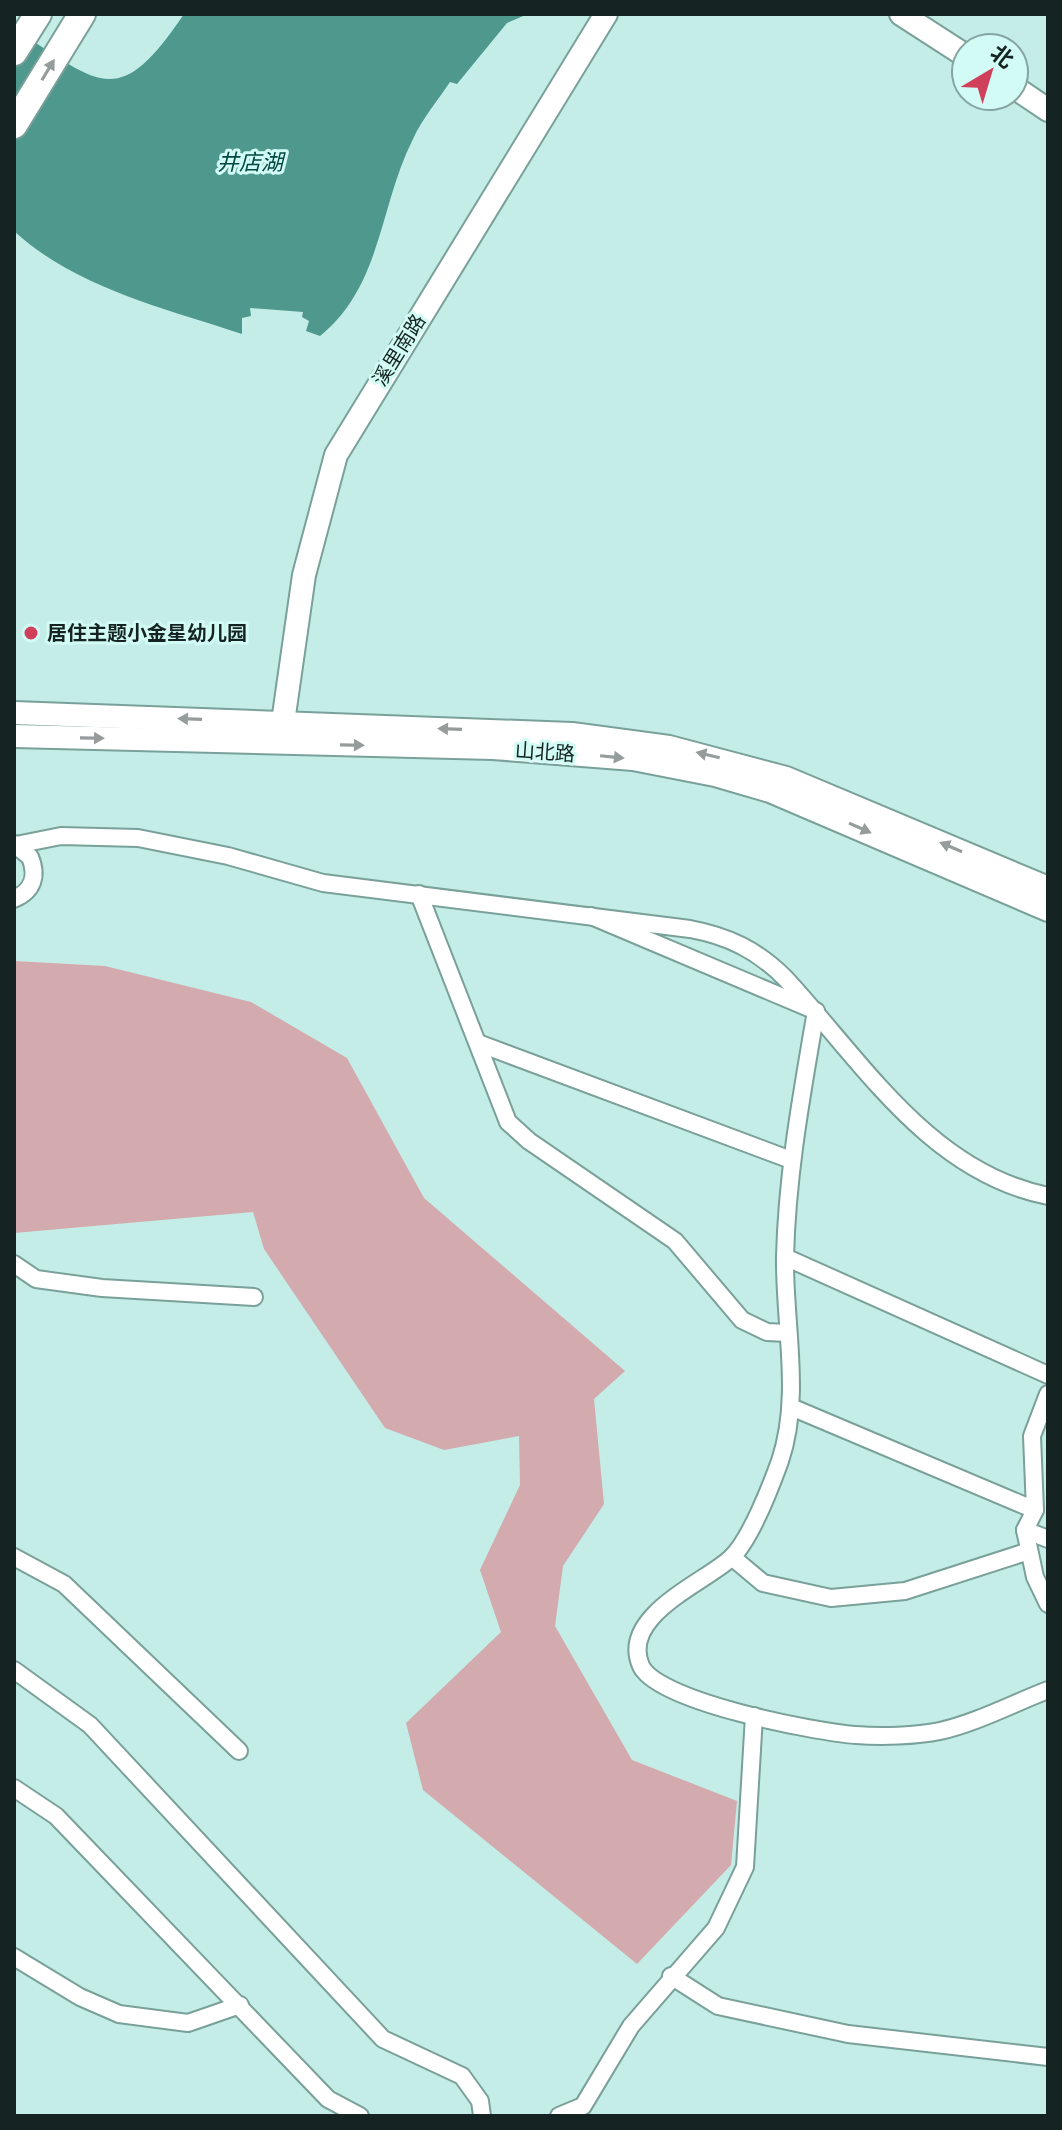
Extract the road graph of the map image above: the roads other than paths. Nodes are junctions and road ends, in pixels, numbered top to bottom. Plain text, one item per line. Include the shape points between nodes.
1 (38, 14) edge
2 (82, 14) edge
3 (606, 14) edge
4 (901, 14) edge
5 (950, 46) edge
6 (14, 52) edge
7 (1030, 98) edge
8 (1048, 110) edge
9 (14, 125) edge
10 (14, 713) edge
11 (283, 722) junction
12 (14, 736) edge
13 (15, 845) edge
14 (990, 863) junction
15 (1048, 882) edge
16 (1048, 888) edge
17 (419, 894) junction
18 (14, 899) edge
19 (1048, 910) edge
20 (591, 916) junction
21 (816, 1011) junction
22 (478, 1043) junction
23 (791, 1160) junction
24 (1048, 1196) edge
25 (785, 1257) junction
26 (14, 1264) edge
27 (254, 1297) dead end
28 (787, 1333) junction
29 (1048, 1375) edge
30 (1048, 1394) edge
31 (791, 1407) junction
32 (1035, 1510) junction
33 (1025, 1530) junction
34 (1048, 1539) edge
35 (1029, 1551) junction
36 (14, 1557) edge
37 (732, 1557) junction
38 (1048, 1604) edge
39 (14, 1670) edge
40 (1048, 1690) edge
41 (754, 1716) junction
42 (239, 1751) dead end
43 (14, 1788) edge
44 (14, 1957) edge
45 (671, 1976) junction
46 (240, 2005) junction
47 (1048, 2057) edge
48 (360, 2116) edge
49 (482, 2116) edge
50 (559, 2116) edge

1 - 6 main road
9 -> 2 main road
3 - 11 main road, 溪里南路 via 336,455 304,575
4 - 5 main road
7 - 8 main road
11 -> 10 main road, 山北路
14 -> 11 main road, 山北路 via 786,778 690,751 572,734
12 -> 19 main road, 山北路 via 493,748 633,759 770,791
13 - 17 street via 61,836 138,838 323,883
13 - 18 street via 30,857 35,876 26,893
14 - 15 main road
14 - 16 main road, 山北路
17 - 20 street
17 - 22 street
20 - 21 street
20 - 21 street via 729,939 765,959
21 - 23 street
21 - 24 street via 932,1141 985,1176
22 - 23 street
22 - 28 street via 503,1113 517,1131 675,1241 742,1320 767,1332
23 - 25 street
25 - 28 street
25 - 29 street
26 - 27 street via 36,1279
28 - 31 street
30 - 32 street via 1032,1436
31 - 32 street
31 - 37 street via 779,1463
32 - 33 street
33 - 34 street
33 - 35 street
35 - 37 street via 905,1591 831,1598 763,1583
35 - 38 street
36 - 42 street via 64,1584
37 - 41 street via 656,1609 639,1644 641,1666 661,1686
39 - 49 street via 90,1725 383,2039 462,2076 480,2101
40 - 41 street via 941,1731 856,1735
41 - 45 street via 745,1867 716,1928
43 - 46 street via 56,1816
44 - 46 street via 119,2014 188,2023
45 - 47 street via 718,2006 848,2034
45 - 50 street via 631,2026 583,2106
46 - 48 street via 328,2099

